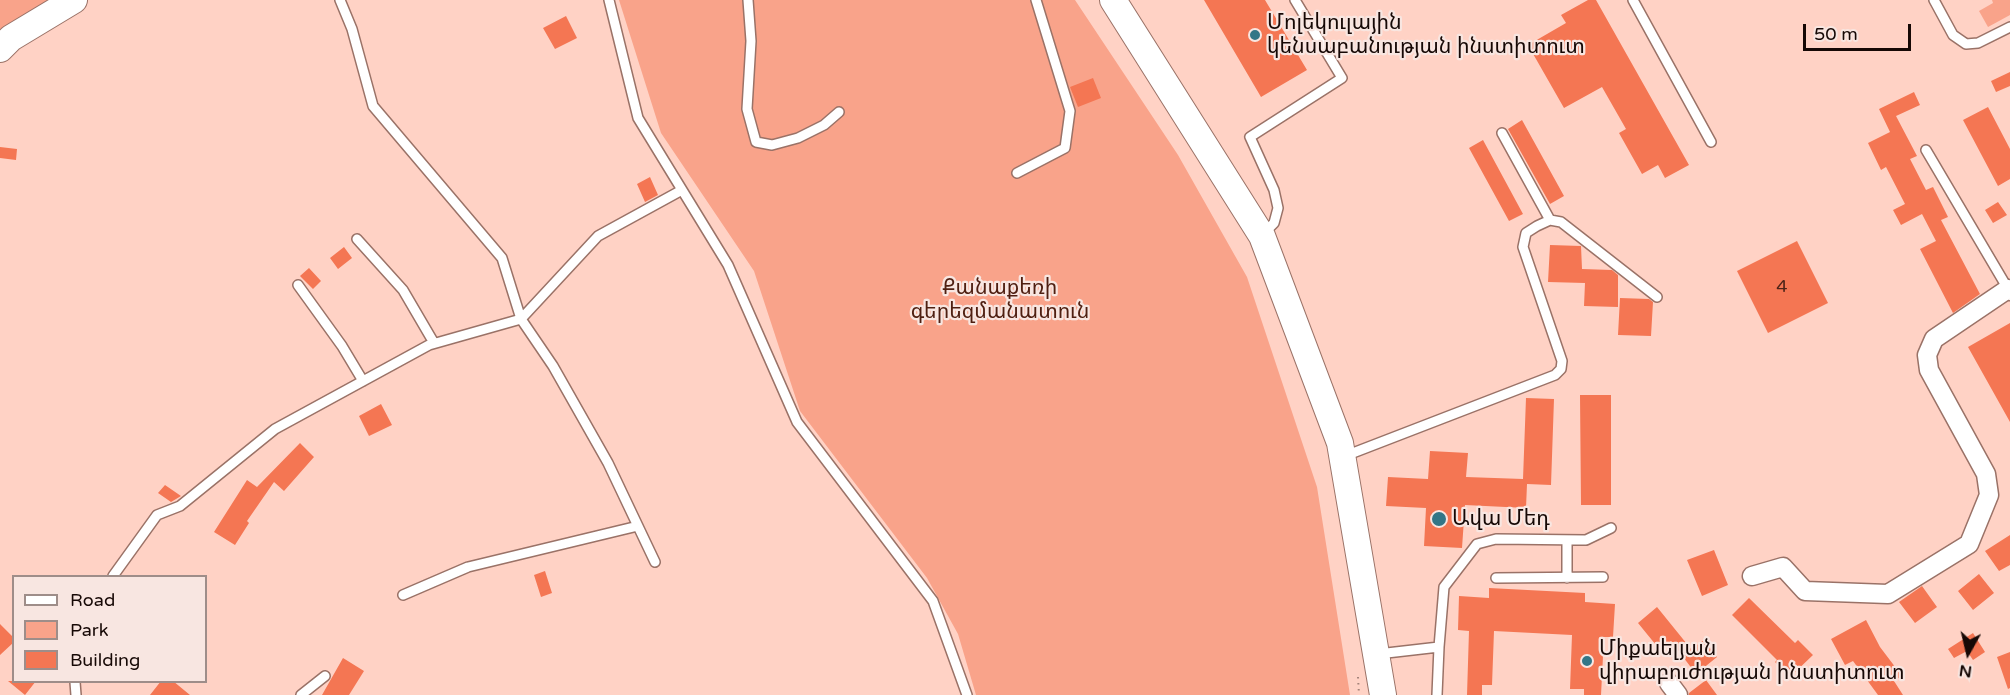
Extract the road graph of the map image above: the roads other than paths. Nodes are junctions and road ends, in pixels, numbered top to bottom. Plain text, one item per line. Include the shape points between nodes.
1 (74, 0) edge
2 (340, 0) edge
3 (609, 0) edge
4 (748, 0) edge
5 (1036, 0) edge
6 (1113, 0) edge
7 (1120, 0) edge
8 (1295, 0) edge
9 (1633, 0) edge
10 (1934, 0) edge
11 (2010, 27) edge
12 (0, 49) edge
13 (839, 112) dead end
14 (1502, 133) dead end
15 (1711, 142) dead end
16 (1926, 150) dead end
17 (1017, 173) dead end
18 (682, 190) junction
19 (1550, 220) junction
20 (1263, 235) junction
21 (357, 239) dead end
22 (298, 285) dead end
23 (2009, 290) edge
24 (1657, 297) dead end
25 (521, 320) junction
26 (434, 344) junction
27 (363, 381) junction
28 (1345, 456) junction
29 (638, 526) junction
30 (1611, 528) dead end
31 (1567, 542) junction
32 (656, 562) dead end
33 (114, 575) edge
34 (1752, 576) dead end
35 (1603, 577) dead end
36 (1496, 578) dead end
37 (1567, 578) junction
38 (403, 595) dead end
39 (1439, 647) junction
40 (1372, 658) junction
41 (325, 676) dead end
42 (301, 695) edge
43 (967, 695) edge
44 (1383, 695) edge
45 (1389, 695) edge
46 (1437, 695) edge

1 - 12 street via 11,38
2 - 25 lane via 374,106 502,258
3 - 18 lane via 638,118
4 - 13 lane via 751,41 747,109 756,142 772,144 798,138
5 - 17 lane via 1070,111 1065,148
6 - 20 street
7 - 20 street via 1160,58
8 - 20 lane via 1342,78 1251,137 1278,208 1274,223
9 - 15 lane
10 - 11 lane via 1953,35 1965,44 1978,43
14 - 19 lane
16 - 23 lane
18 - 25 lane via 598,236
18 - 43 lane via 728,265 797,422 933,602
19 - 24 lane via 1561,222
19 - 28 lane via 1526,233 1523,247 1562,361 1561,369 1555,375
20 - 28 street
21 - 26 lane via 403,290
22 - 27 lane
23 - 34 street via 1934,339 1927,355 1929,370 1986,474 1989,495 1969,544 1888,594 1805,591 1783,567
25 - 26 lane
25 - 29 lane via 559,376
26 - 27 lane
27 - 33 lane via 275,429 180,506 157,515
28 - 40 street
29 - 32 lane
29 - 38 lane via 468,567
30 - 31 lane via 1586,540
31 - 37 lane
31 - 39 lane via 1496,538 1477,544 1444,587
35 - 37 lane
36 - 37 lane
39 - 40 lane
39 - 46 lane
40 - 44 street
40 - 45 street
41 - 42 lane

